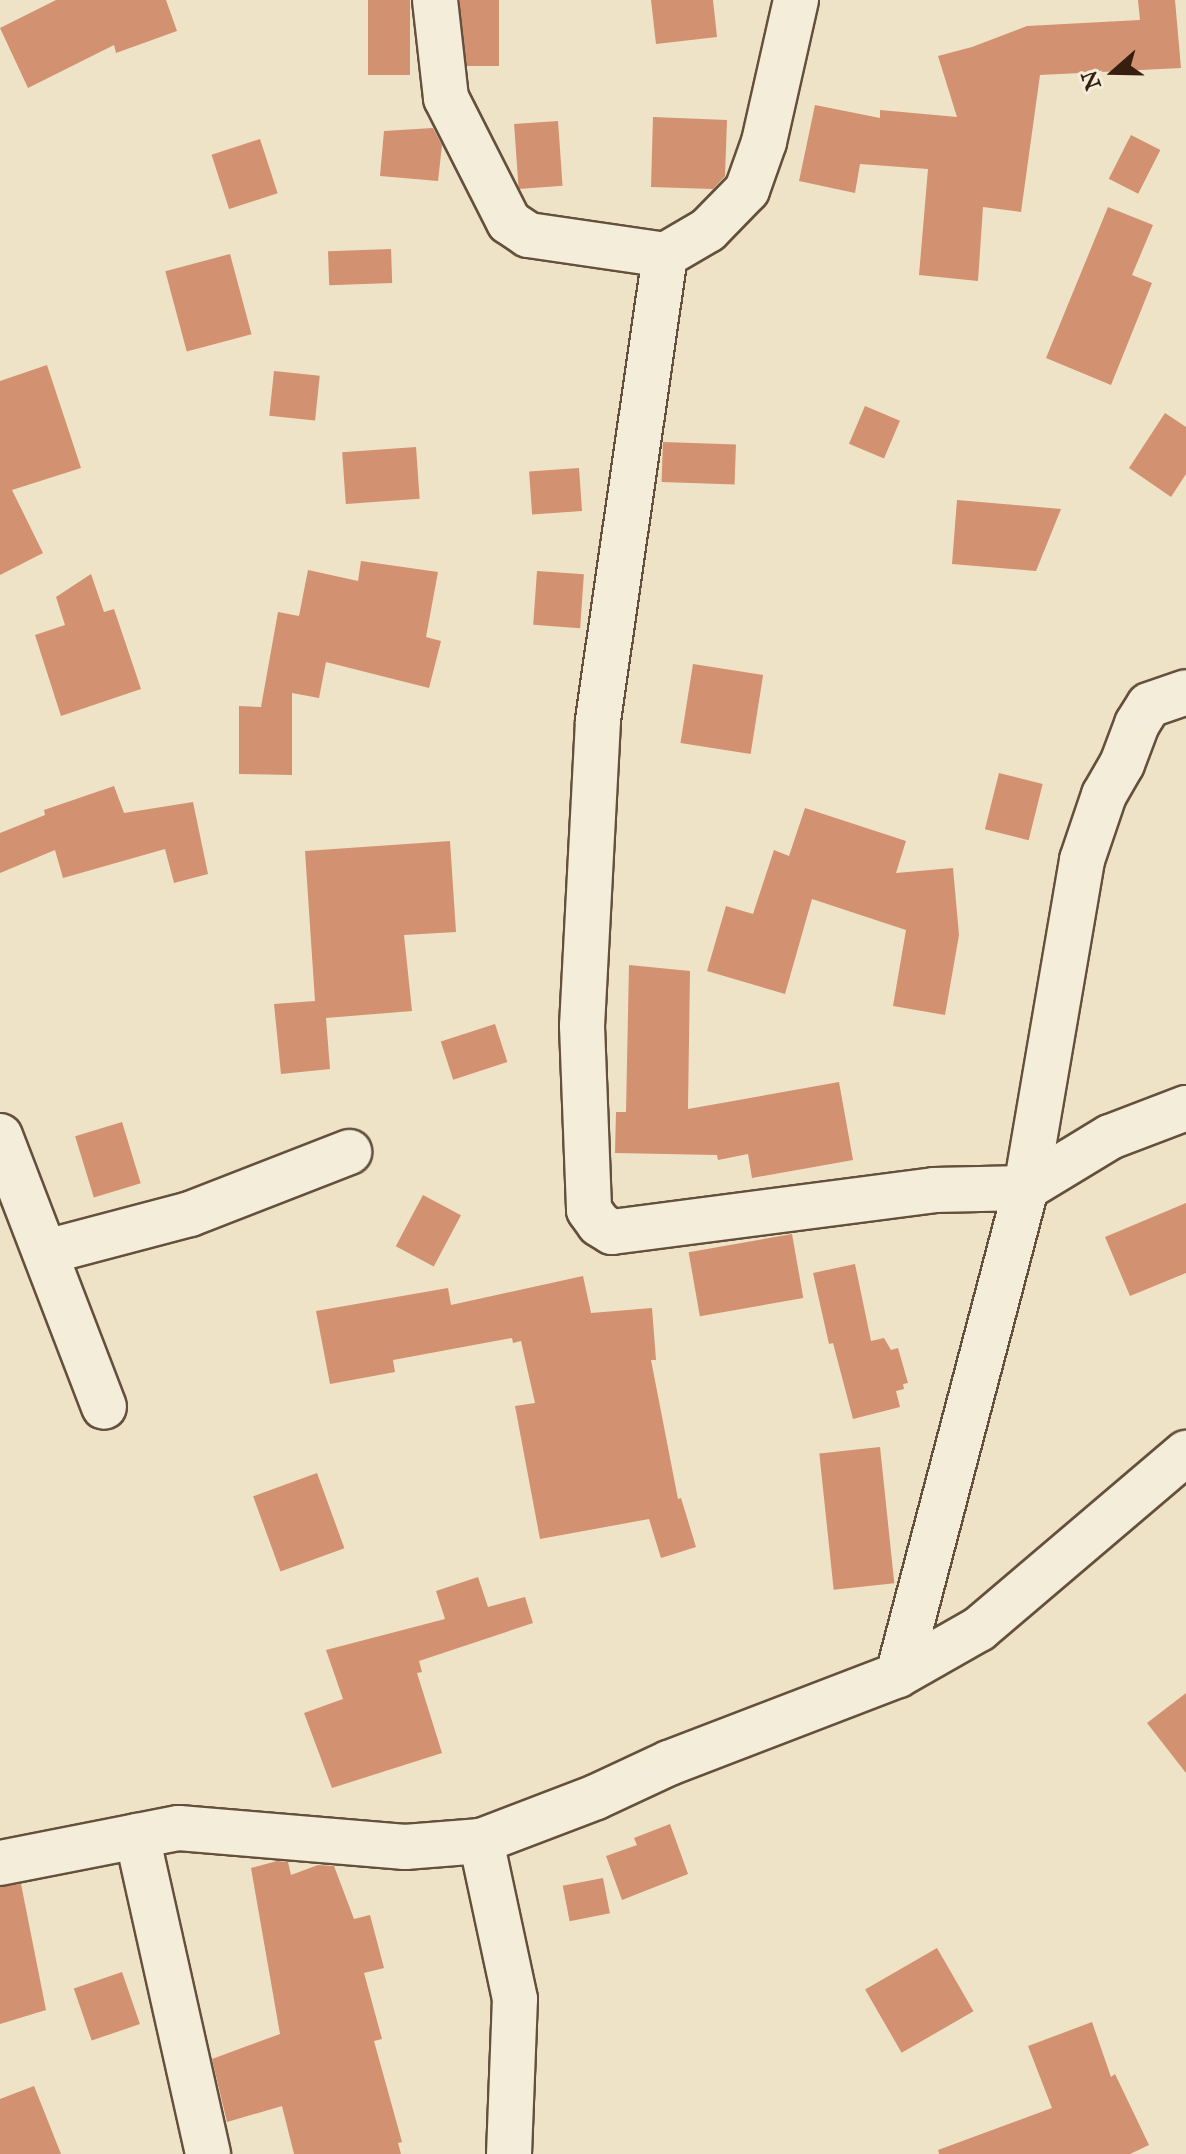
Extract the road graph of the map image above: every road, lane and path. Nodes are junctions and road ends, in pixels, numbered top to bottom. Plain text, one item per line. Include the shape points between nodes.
1 (435, 0) edge
2 (796, 0) edge
3 (665, 255) junction
4 (1186, 692) edge
5 (1186, 1108) edge
6 (0, 1136) edge
7 (349, 1152) dead end
8 (1026, 1188) junction
9 (46, 1252) junction
10 (104, 1407) dead end
11 (1186, 1453) edge
12 (898, 1675) junction
13 (137, 1836) junction
14 (481, 1841) junction
15 (0, 1863) edge
16 (208, 2154) edge
17 (509, 2154) edge

1 - 3 street via 446,98 509,222 528,235
2 - 3 street via 764,142 747,190 708,230
3 - 8 street via 598,721 582,1026 589,1210 612,1232 934,1190
4 - 8 street via 1149,705 1137,724 1082,860
5 - 8 street via 1110,1137
6 - 9 street
7 - 9 street via 190,1214
8 - 12 street
9 - 10 street
11 - 12 street via 979,1629
12 - 14 street
13 - 14 street via 179,1828 405,1847
13 - 15 street
13 - 16 street
14 - 17 street via 515,1999

